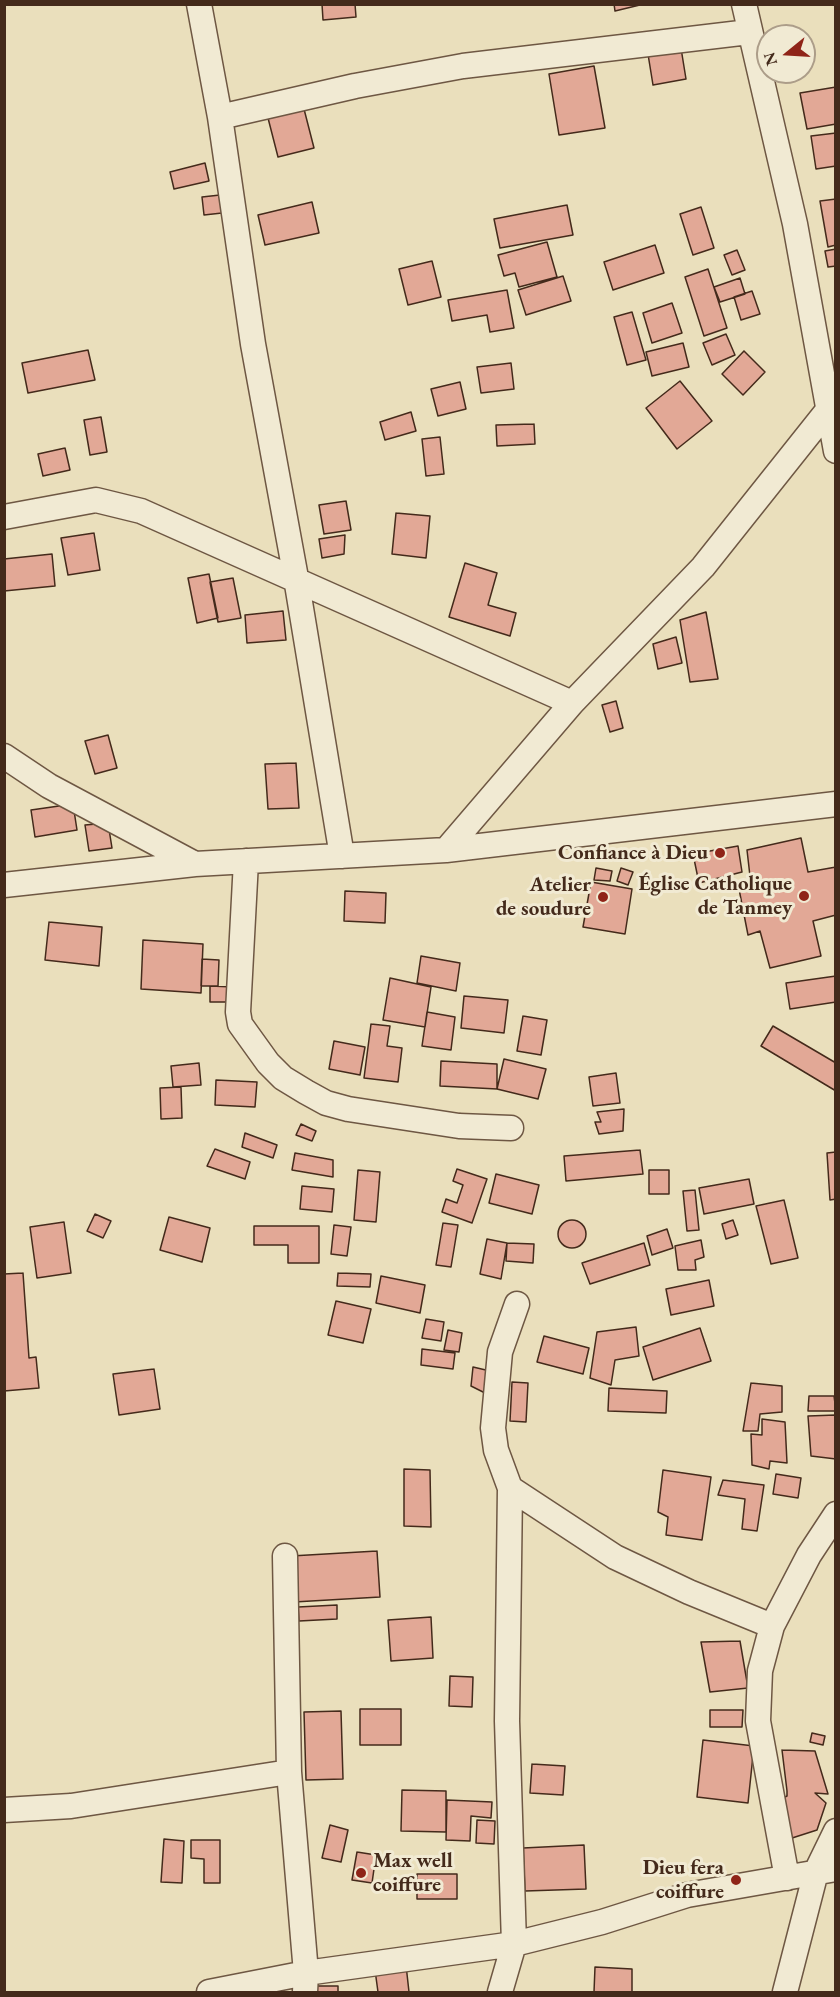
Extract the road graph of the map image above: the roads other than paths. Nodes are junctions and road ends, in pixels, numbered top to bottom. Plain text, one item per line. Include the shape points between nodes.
1 (199, 4) edge
2 (744, 4) edge
3 (749, 32) junction
4 (220, 117) junction
5 (828, 410) junction
6 (836, 451) edge
7 (4, 517) edge
8 (296, 578) junction
9 (572, 703) junction
10 (4, 756) edge
11 (836, 804) edge
12 (446, 850) junction
13 (342, 856) junction
14 (246, 861) junction
15 (195, 864) junction
16 (4, 885) edge
17 (511, 1128) dead end
18 (517, 1304) dead end
19 (510, 1488) junction
20 (836, 1514) edge
21 (285, 1556) dead end
22 (772, 1626) junction
23 (289, 1772) junction
24 (4, 1810) edge
25 (836, 1831) edge
26 (826, 1870) edge
27 (787, 1878) junction
28 (514, 1944) junction
29 (306, 1982) edge
30 (209, 1992) edge
31 (500, 1992) edge
32 (785, 1992) edge

1 - 4 street
2 - 3 street
3 - 4 street via 463,66
3 - 5 street via 773,119 795,224
4 - 8 street via 253,344
5 - 6 street
5 - 9 street via 703,567
7 - 8 street via 96,500 120,504
8 - 9 street
8 - 13 street
9 - 12 street
10 - 15 street via 49,786
11 - 12 street
12 - 13 street
13 - 14 street
14 - 15 street
14 - 17 street via 238,1012 240,1024 268,1063 306,1092 348,1109 459,1126
15 - 16 street
18 - 19 street via 501,1353 493,1428 496,1450
19 - 22 street via 615,1557
19 - 28 street via 507,1721
20 - 22 street via 809,1555
21 - 23 street
22 - 27 street via 760,1671 758,1721
23 - 24 street via 71,1806
23 - 29 street
25 - 26 street
26 - 27 street
26 - 32 street
27 - 28 street via 687,1894 602,1922
28 - 29 street
28 - 31 street
29 - 30 street

